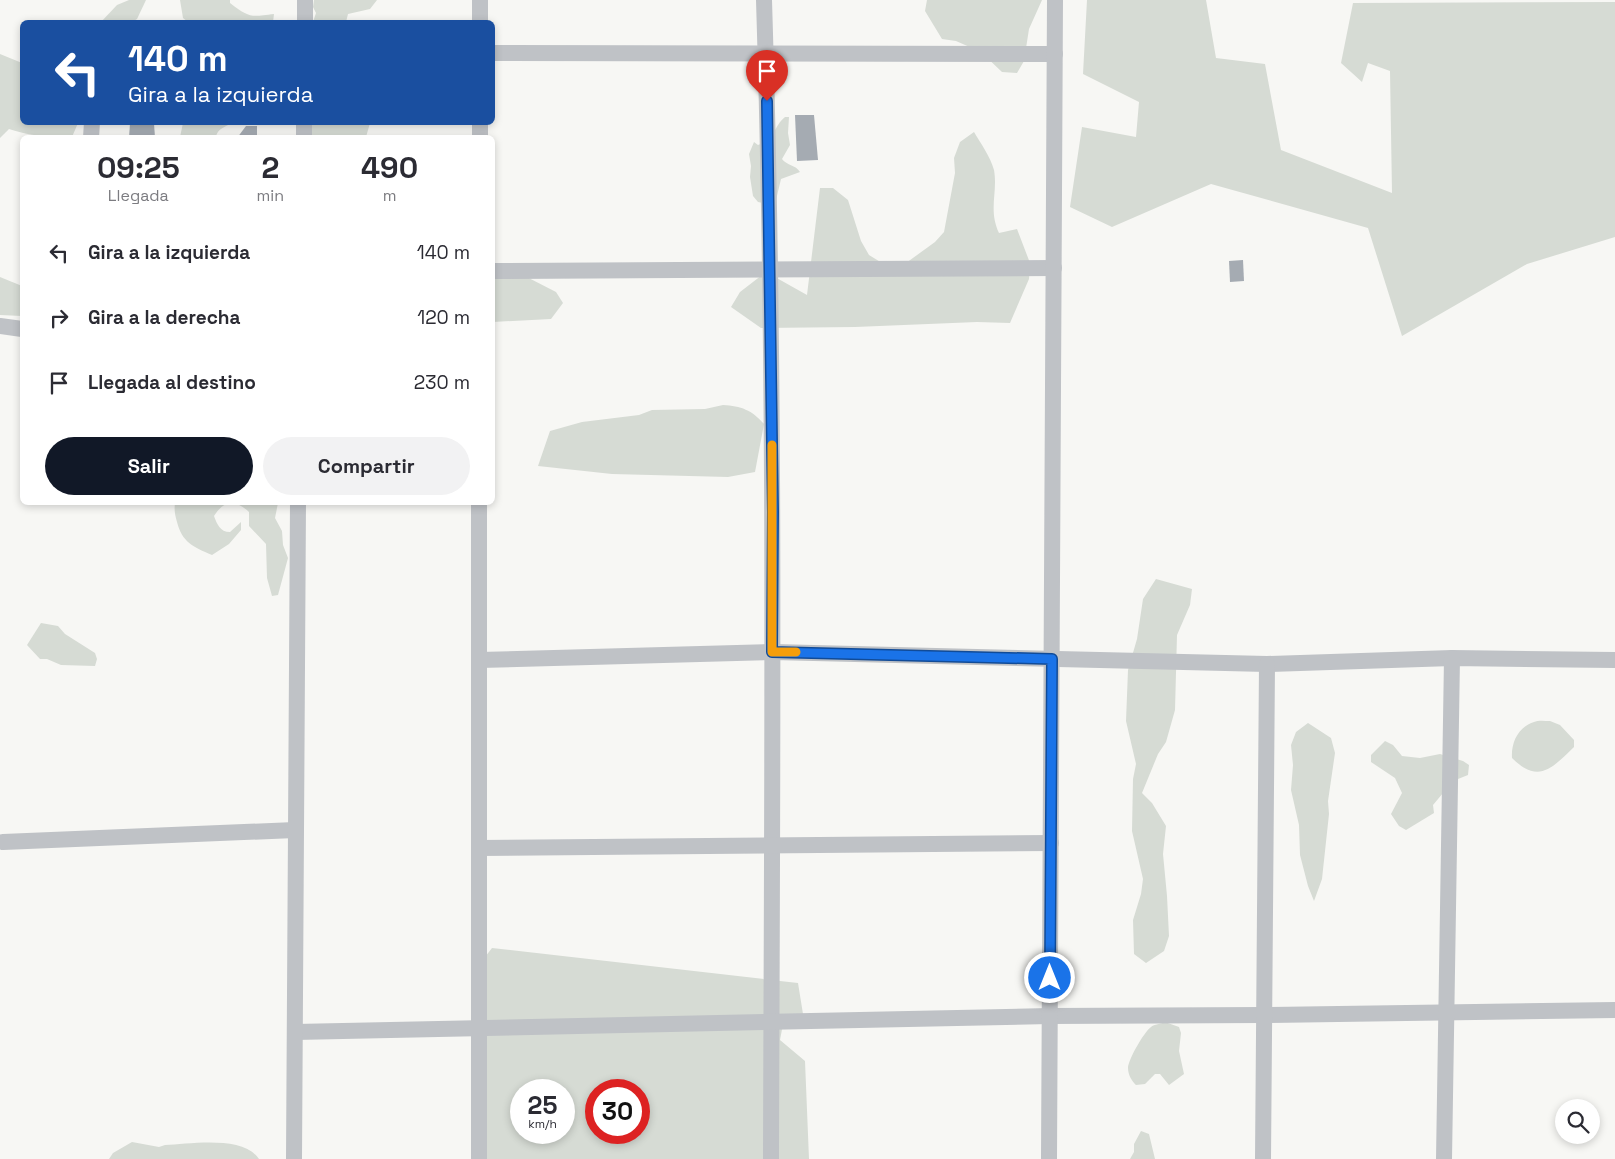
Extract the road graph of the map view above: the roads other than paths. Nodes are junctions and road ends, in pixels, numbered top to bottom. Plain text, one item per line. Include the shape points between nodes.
1 (304, 0) edge
2 (480, 0) edge
3 (764, 0) edge
4 (1055, 0) edge
5 (305, 20) edge
6 (480, 20) edge
7 (495, 52) edge
8 (766, 53) junction
9 (1055, 54) junction
10 (1054, 268) junction
11 (770, 270) junction
12 (495, 272) edge
13 (0, 326) edge
14 (20, 329) edge
15 (298, 505) edge
16 (479, 505) edge
17 (772, 652) junction
18 (1452, 658) junction
19 (1052, 659) junction
20 (479, 660) junction
21 (1615, 660) edge
22 (1267, 664) junction
23 (295, 830) junction
24 (3, 842) dead end
25 (1051, 843) junction
26 (772, 846) junction
27 (479, 848) junction
28 (1615, 1010) edge
29 (1447, 1013) junction
30 (1263, 1015) junction
31 (1050, 1016) junction
32 (772, 1022) junction
33 (479, 1028) junction
34 (295, 1032) junction
35 (294, 1159) edge
36 (479, 1159) edge
37 (771, 1159) edge
38 (1049, 1159) edge
39 (1263, 1159) edge
40 (1444, 1159) edge

1 - 5 street
2 - 6 street
3 - 8 street
4 - 9 street
7 - 8 street
8 - 9 street
8 - 11 street
9 - 10 street
10 - 11 street
10 - 19 street
11 - 12 street
11 - 17 street
13 - 14 street
15 - 23 street
16 - 20 street
17 - 19 street
17 - 20 street
17 - 26 street
18 - 21 street
18 - 22 street
18 - 29 street
19 - 22 street
19 - 25 street
20 - 27 street
22 - 30 street
23 - 24 street
23 - 34 street
25 - 26 street
25 - 31 street
26 - 27 street
26 - 32 street
27 - 33 street
28 - 29 street
29 - 30 street
29 - 40 street
30 - 31 street
30 - 39 street
31 - 32 street
31 - 38 street
32 - 33 street
32 - 37 street
33 - 34 street
33 - 36 street
34 - 35 street

